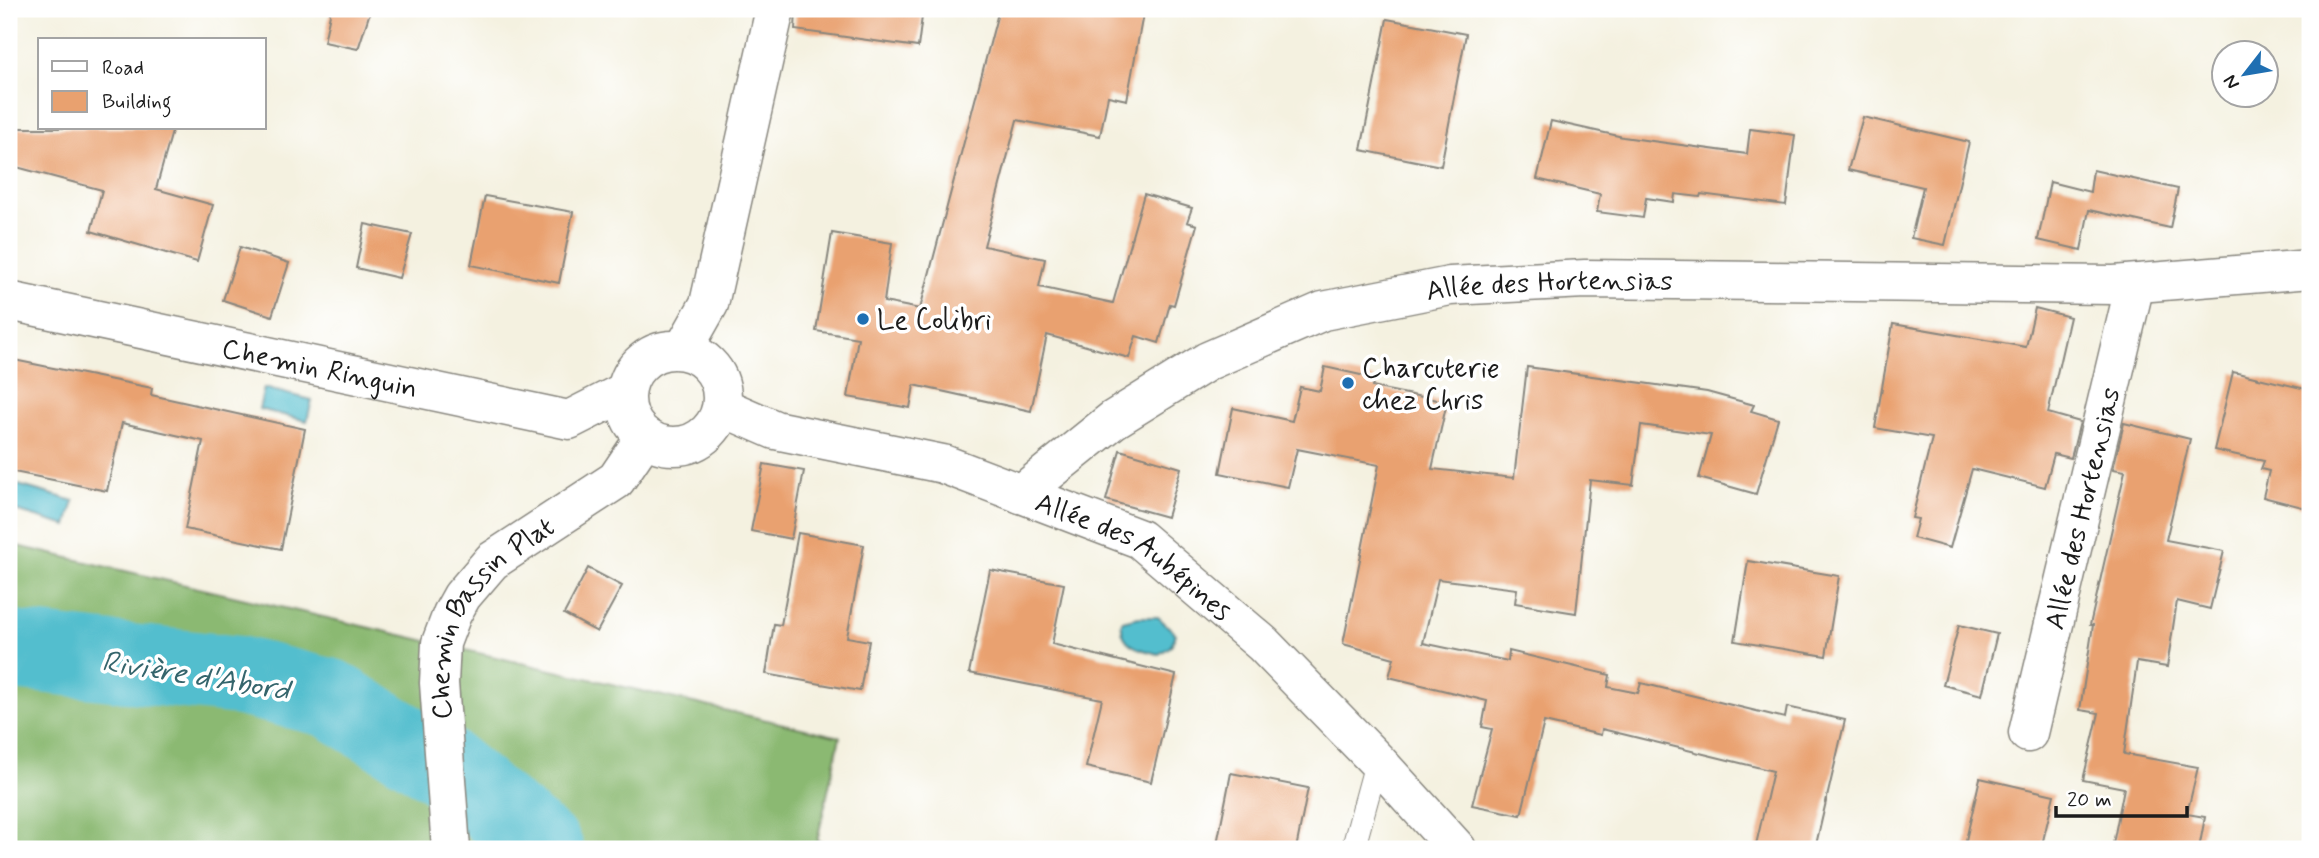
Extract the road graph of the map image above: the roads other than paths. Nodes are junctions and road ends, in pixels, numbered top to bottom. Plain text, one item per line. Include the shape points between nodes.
1 (775, 9) edge
2 (2310, 268) edge
3 (2135, 284) junction
4 (9, 300) edge
5 (683, 350) junction
6 (626, 391) junction
7 (722, 407) junction
8 (645, 437) junction
9 (1021, 494) junction
10 (2028, 733) dead end
11 (1377, 761) junction
12 (451, 849) edge
13 (1353, 849) edge
14 (1457, 849) edge

1 - 5 street via 709,304
2 - 3 street, Allée des Hortensias
3 - 9 street, Allée des Hortensias via 1585,279 1450,286 1323,311 1208,360 1113,421
3 - 10 street, Allée des Hortensias
4 - 6 street, Chemin Ringuin via 569,420
5 - 6 street via 668,349 646,358 630,376
5 - 7 street via 709,364 718,377
6 - 8 street via 629,416
7 - 8 street via 706,435 692,443 660,444
7 - 9 street, Allée des Aubépines via 775,430 943,464
8 - 12 street, Chemin Bassin Plat via 616,480 492,561 452,614 441,643 439,683
9 - 11 street, Allée des Aubépines via 1140,539 1263,644
11 - 13 lane
11 - 14 street, Allée des Aubépines

